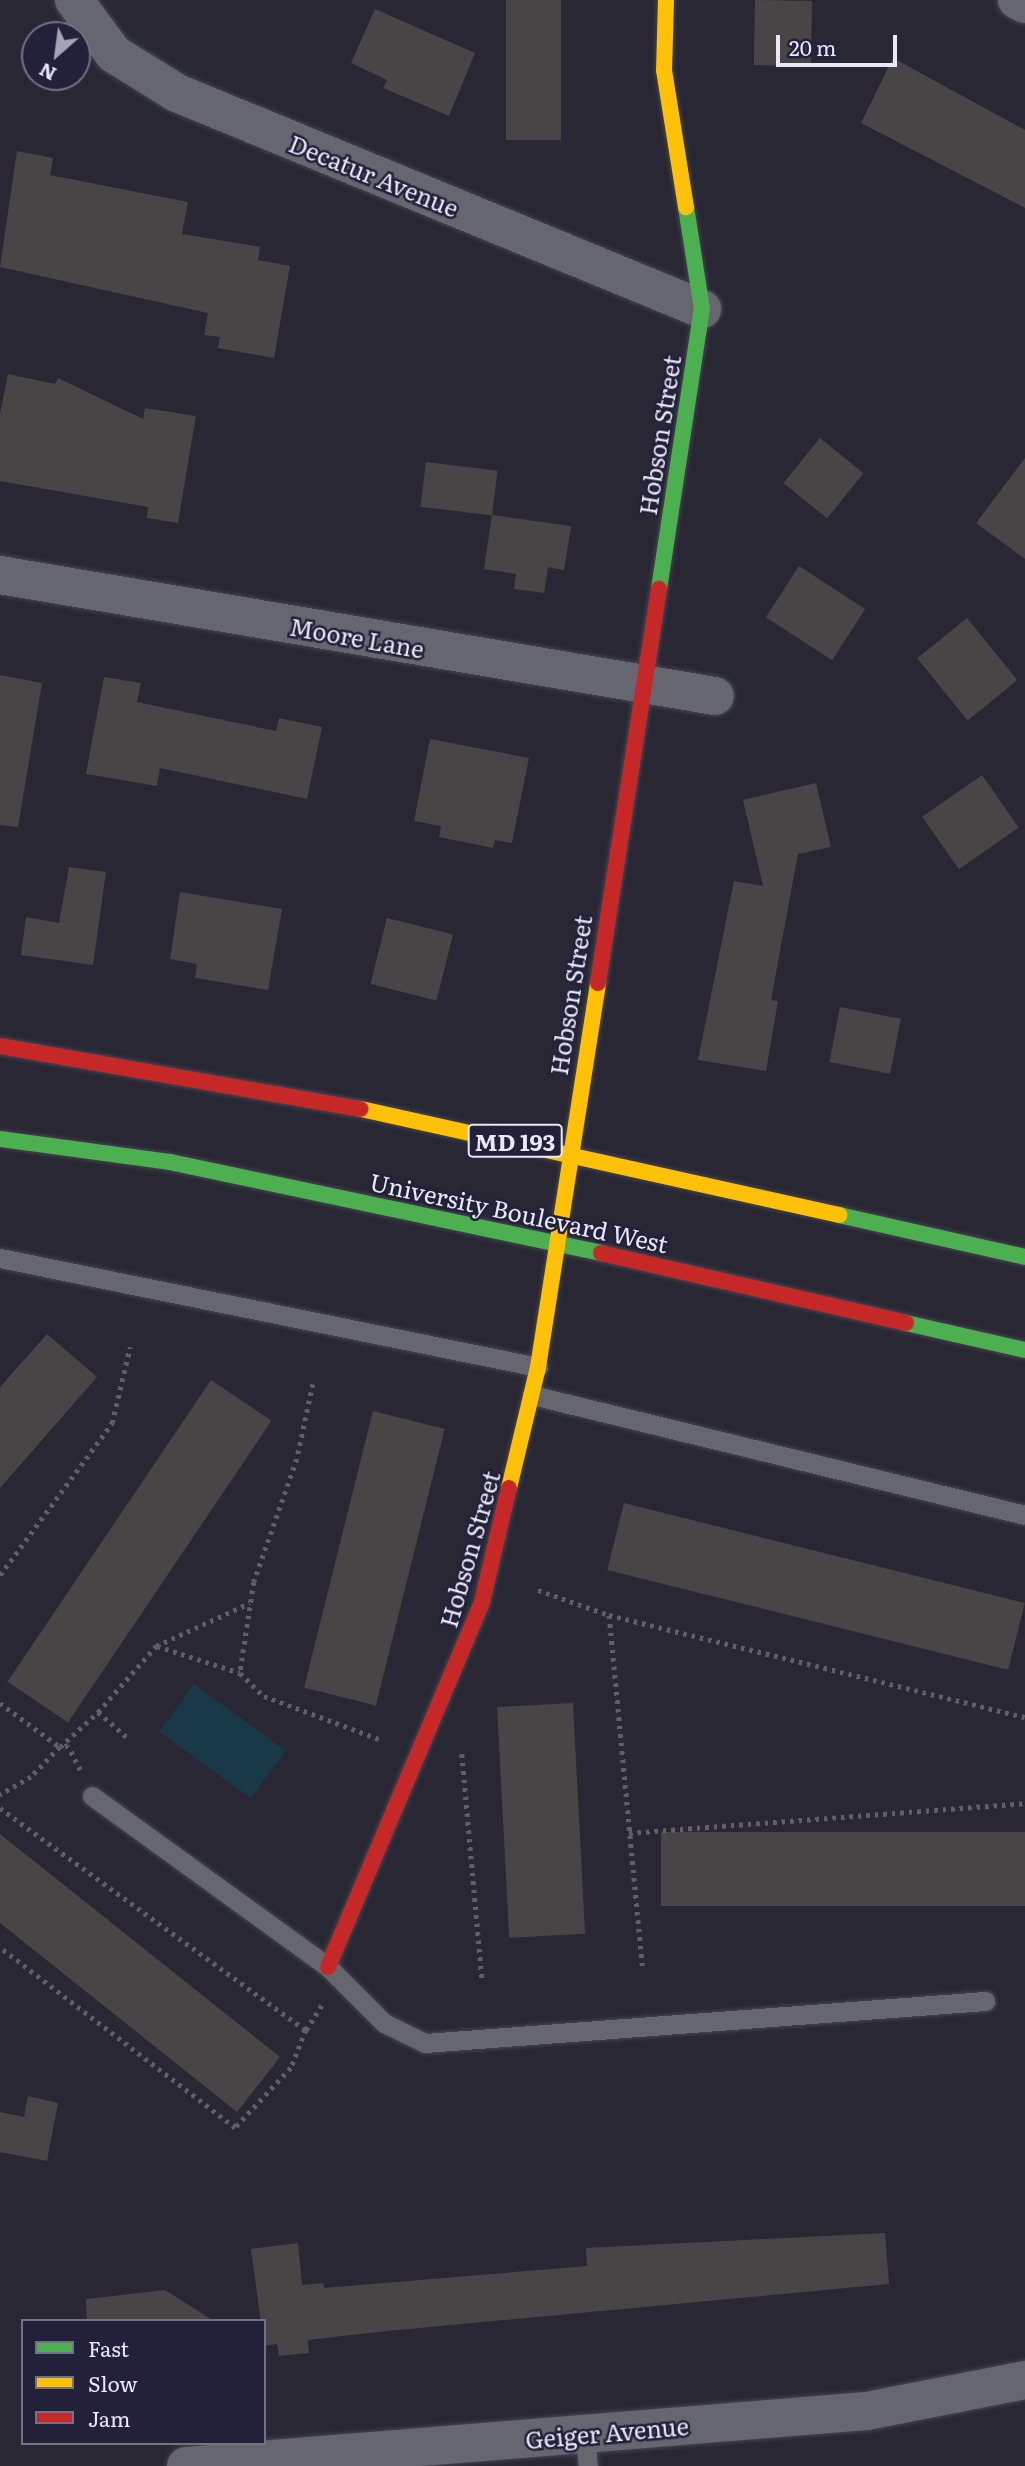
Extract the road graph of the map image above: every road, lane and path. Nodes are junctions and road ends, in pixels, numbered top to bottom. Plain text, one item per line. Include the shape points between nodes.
1 (666, 0) edge
2 (1017, 0) edge
3 (1025, 4) edge
4 (87, 7) edge
5 (702, 309) junction
6 (0, 575) edge
7 (642, 686) junction
8 (715, 696) dead end
9 (0, 1046) edge
10 (0, 1139) edge
11 (567, 1153) junction
12 (553, 1241) junction
13 (1025, 1257) edge
14 (0, 1258) edge
15 (130, 1347) dead end
16 (1025, 1349) edge
17 (538, 1367) junction
18 (313, 1384) dead end
19 (532, 1395) junction
20 (1025, 1515) edge
21 (0, 1575) edge
22 (538, 1590) dead end
23 (250, 1603) junction
24 (609, 1615) junction
25 (156, 1646) junction
26 (240, 1672) junction
27 (0, 1703) edge
28 (98, 1712) junction
29 (1025, 1717) edge
30 (128, 1738) dead end
31 (461, 1738) dead end
32 (392, 1744) dead end
33 (60, 1747) junction
34 (0, 1795) edge
35 (92, 1796) joint
36 (1025, 1803) edge
37 (0, 1808) edge
38 (629, 1833) junction
39 (0, 1948) edge
40 (642, 1966) dead end
41 (328, 1967) junction
42 (482, 1980) dead end
43 (985, 2001) dead end
44 (323, 2003) dead end
45 (306, 2030) junction
46 (1025, 2380) edge
47 (586, 2450) edge
48 (201, 2465) edge

1 - 5 main road, Hobson Street via 664,70
2 - 3 street
4 - 5 street, Decatur Avenue via 114,54 177,93
5 - 7 main road, Hobson Street
6 - 7 street, Moore Lane
7 - 8 street, Moore Lane
7 - 11 main road, Hobson Street
9 - 11 main road, MD 193 via 422,1120
10 - 12 main road, University Boulevard West via 170,1163
11 - 12 main road, Hobson Street
11 - 13 main road, MD 193
12 - 16 main road, University Boulevard West
12 - 17 main road, Hobson Street
14 - 17 lane
15 - 21 path via 112,1423
17 - 19 main road, Hobson Street
18 - 23 path via 297,1459
19 - 20 lane
19 - 41 main road, Hobson Street via 482,1602
22 - 24 path
23 - 25 path
23 - 26 path
24 - 29 path
24 - 38 path
25 - 26 path
25 - 28 path
26 - 32 path via 264,1696
27 - 33 path
28 - 30 path
28 - 33 path
31 - 42 path
33 - 34 path via 31,1777
33 - 35 path via 68,1746
35 - 41 lane
36 - 38 path
37 - 45 path
38 - 40 path
39 - 45 path via 235,2128 291,2068
41 - 43 lane via 384,2023 425,2043
44 - 45 path
46 - 47 street, Geiger Avenue via 867,2411
47 - 48 street, Geiger Avenue

